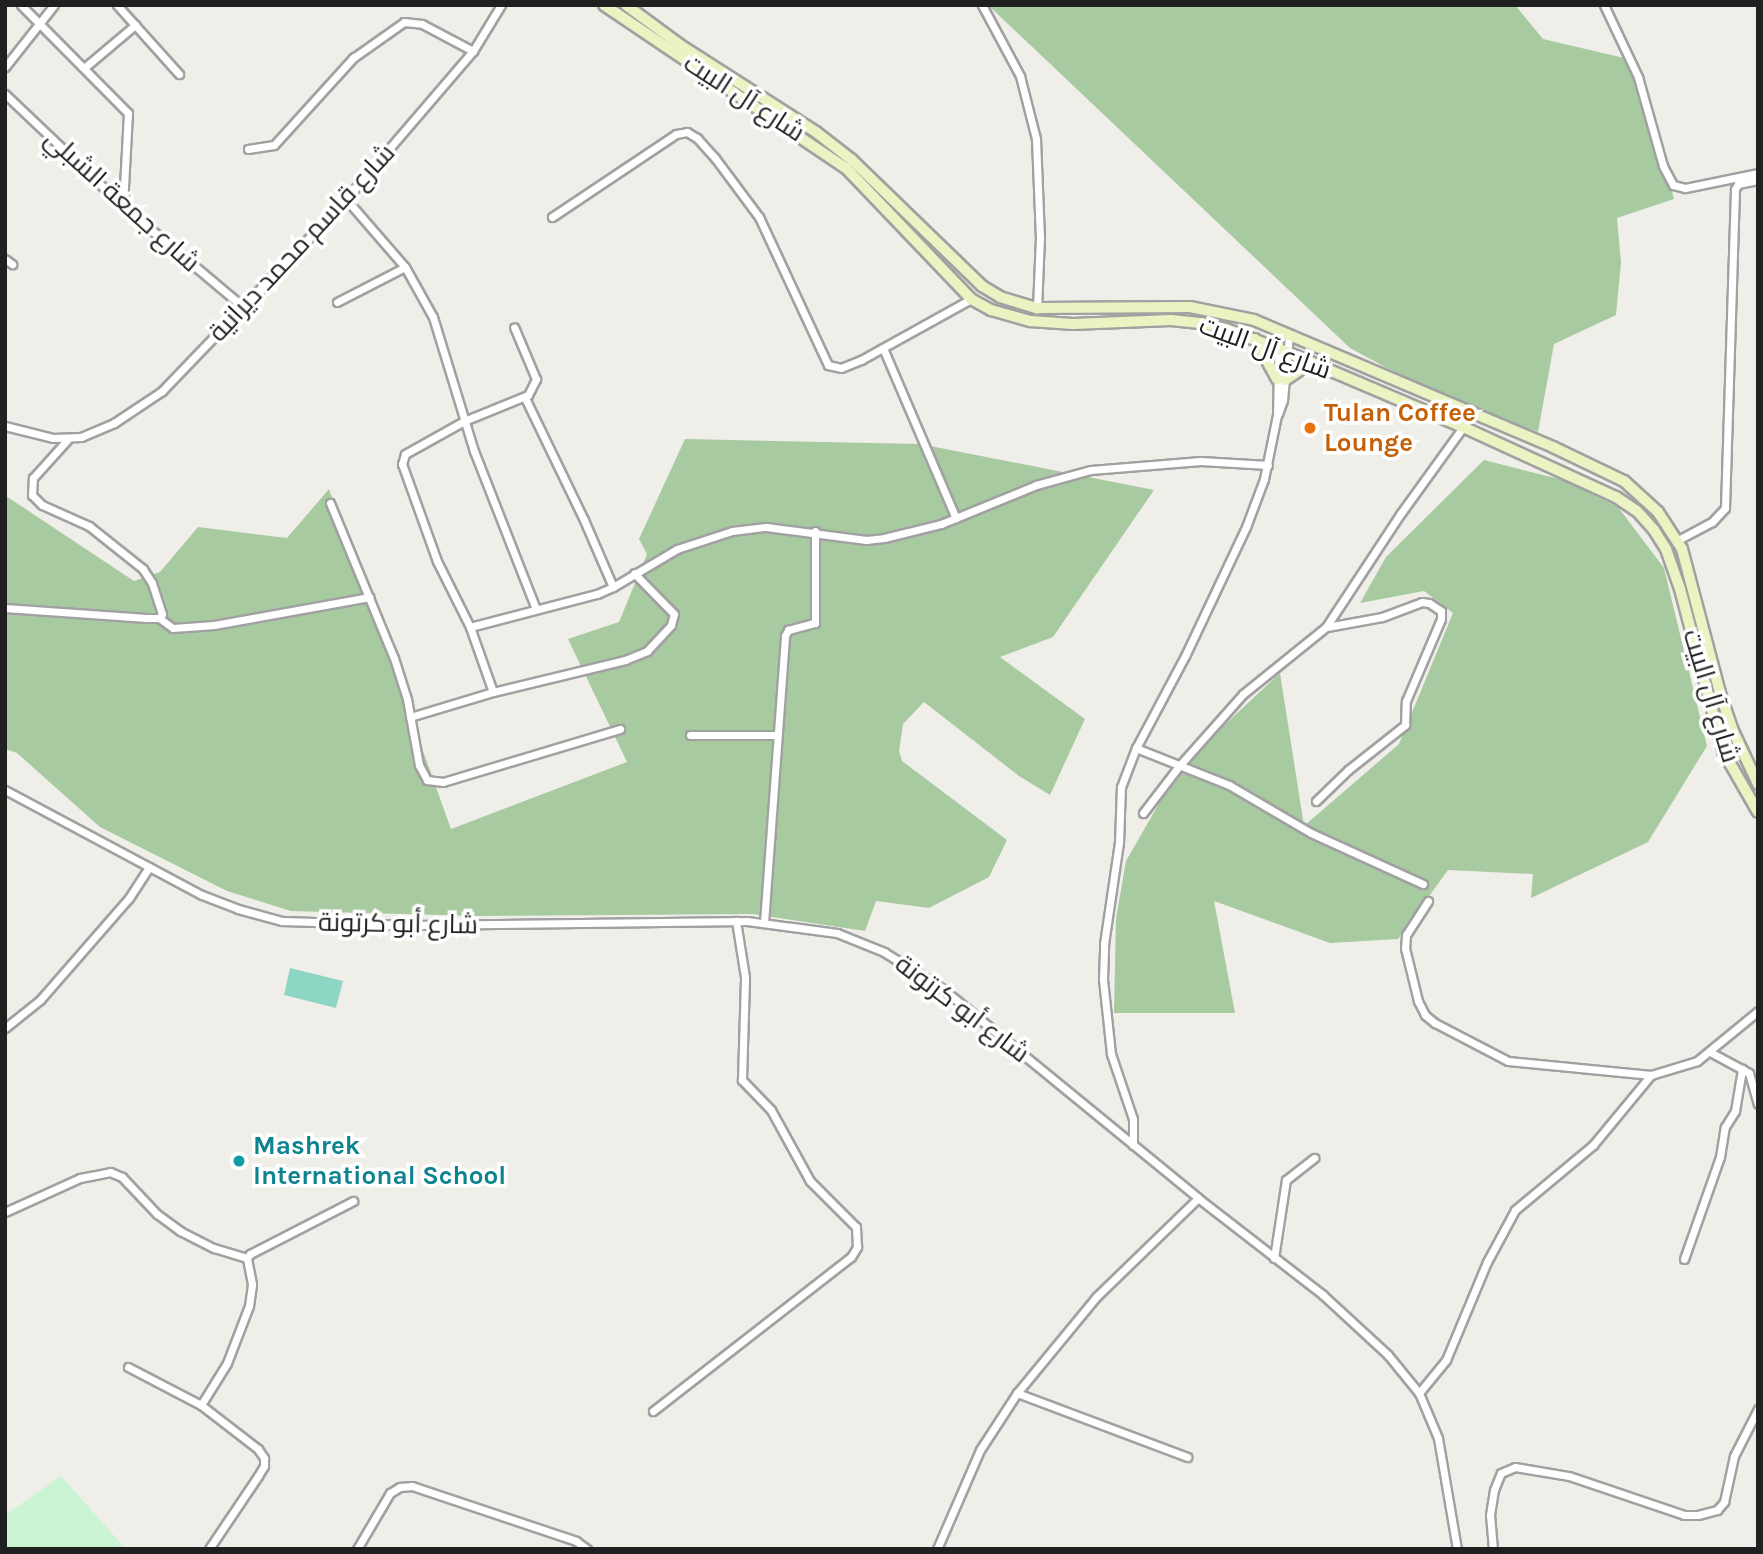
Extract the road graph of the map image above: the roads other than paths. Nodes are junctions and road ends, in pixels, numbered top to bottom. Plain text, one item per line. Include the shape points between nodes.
1 (21, 5) edge
2 (54, 5) edge
3 (117, 5) edge
4 (501, 5) edge
5 (626, 5) edge
6 (982, 5) edge
7 (1604, 5) edge
8 (607, 6) edge
9 (39, 24) junction
10 (135, 25) junction
11 (473, 51) junction
12 (5, 67) edge
13 (84, 68) junction
14 (179, 74) dead end
15 (5, 94) edge
16 (248, 149) dead end
17 (1758, 173) edge
18 (1758, 180) edge
19 (346, 199) junction
20 (123, 206) junction
21 (552, 217) dead end
22 (405, 267) junction
23 (971, 299) junction
24 (337, 302) dead end
25 (241, 305) junction
26 (1037, 308) junction
27 (514, 327) dead end
28 (1284, 332) junction
29 (1255, 339) junction
30 (883, 348) junction
31 (1282, 350) junction
32 (1312, 362) junction
33 (1281, 379) junction
34 (525, 398) junction
35 (464, 421) junction
36 (5, 426) edge
37 (1463, 427) junction
38 (68, 439) junction
39 (1268, 465) junction
40 (330, 503) dead end
41 (956, 517) junction
42 (815, 531) junction
43 (1678, 540) junction
44 (634, 573) junction
45 (613, 587) junction
46 (370, 597) junction
47 (5, 608) edge
48 (536, 609) junction
49 (159, 618) junction
50 (470, 627) junction
51 (1326, 627) junction
52 (493, 692) junction
53 (410, 717) junction
54 (620, 729) dead end
55 (690, 735) dead end
56 (776, 736) junction
57 (1136, 748) junction
58 (1179, 766) junction
59 (1758, 784) edge
60 (5, 790) edge
61 (1316, 801) dead end
62 (1758, 812) edge
63 (1143, 813) dead end
64 (149, 867) junction
65 (1423, 884) dead end
66 (1428, 901) dead end
67 (736, 921) junction
68 (764, 923) junction
69 (1758, 1011) edge
70 (5, 1028) edge
71 (1710, 1052) junction
72 (1742, 1069) junction
73 (1651, 1075) junction
74 (1758, 1104) edge
75 (1133, 1145) junction
76 (1314, 1157) dead end
77 (1198, 1198) junction
78 (353, 1201) dead end
79 (5, 1212) edge
80 (247, 1258) junction
81 (1274, 1258) junction
82 (1684, 1259) dead end
83 (128, 1367) dead end
84 (1017, 1393) junction
85 (1419, 1393) junction
86 (201, 1405) junction
87 (1758, 1409) edge
88 (653, 1411) dead end
89 (1187, 1457) dead end
90 (209, 1549) edge
91 (357, 1549) edge
92 (587, 1549) edge
93 (937, 1549) edge
94 (1457, 1549) edge
95 (1493, 1549) edge

1 - 9 street
2 - 9 street
3 - 10 street
4 - 11 street, شارع قاسم محمد ديرانية
5 - 26 street, شارع آل البيت via 852,160 982,286
6 - 26 street via 1020,76 1036,139
7 - 17 street via 1642,87 1663,166 1673,185 1685,188
8 - 23 street, شارع آل البيت via 846,168
9 - 12 street
9 - 13 street
10 - 13 street
10 - 14 street
11 - 16 street via 422,24 404,22 353,58 274,145
11 - 19 street, شارع قاسم محمد ديرانية
13 - 20 street via 129,116
15 - 20 street, شارع جمعة الشبلي
18 - 43 street via 1738,184 1735,189 1726,508 1712,522
19 - 22 street
19 - 25 street, شارع قاسم محمد ديرانية
20 - 25 street, شارع جمعة الشبلي
21 - 30 street via 676,134 692,134 759,217 825,362 841,368
22 - 24 street
22 - 35 street via 433,317
23 - 29 street, شارع آل البيت via 1030,321 1189,321
23 - 30 street
25 - 38 street, شارع قاسم محمد ديرانية via 162,391 102,430
26 - 28 street, شارع آل البيت via 1190,306
27 - 34 street via 536,379
28 - 31 street
28 - 43 street, شارع آل البيت via 1623,481 1657,512
29 - 31 street, شارع آل البيت
29 - 33 street
30 - 41 street
31 - 32 street, شارع آل البيت
31 - 33 street
32 - 33 street
32 - 37 street, شارع آل البيت
33 - 39 street via 1282,405
34 - 35 street
34 - 45 street
35 - 48 street
35 - 50 street via 405,454 402,464 447,583
36 - 38 street
37 - 51 street
37 - 62 street, شارع آل البيت via 1616,497 1654,530 1680,589 1723,751
38 - 49 street via 33,478 32,495 41,505 89,526 143,569 161,608
39 - 41 street via 1201,461 1091,470 1047,481
39 - 57 street via 1241,539
40 - 46 street
41 - 42 street via 925,529 866,540
42 - 44 street via 766,527 732,531 677,549
42 - 56 street via 815,623 786,631
43 - 59 street, شارع آل البيت via 1724,705
44 - 45 street
44 - 52 street via 674,614 671,625 647,651
45 - 48 street
46 - 49 street via 214,625 173,628
46 - 53 street
47 - 49 street
48 - 50 street
50 - 52 street
51 - 58 street via 1248,690
51 - 61 street via 1382,617 1422,602 1441,611 1406,701 1405,725 1348,769
52 - 53 street
53 - 54 street via 419,765 434,783
55 - 56 street
56 - 68 street
57 - 58 street
57 - 75 street via 1121,786 1119,843 1103,968 1111,1054 1133,1119
58 - 63 street
58 - 65 street via 1229,785 1311,833
60 - 64 street, شارع أبو كرتونة
64 - 67 street, شارع أبو كرتونة via 238,909 294,922
64 - 70 street via 129,898 49,990 27,1014
66 - 73 street via 1406,936 1405,948 1418,1001 1435,1023 1508,1061
67 - 68 street, شارع أبو كرتونة
67 - 88 street via 745,977 742,1080 771,1110 810,1181 856,1227 857,1247 842,1265
68 - 75 street, شارع أبو كرتونة via 837,933 908,965
69 - 71 street
71 - 72 street
71 - 73 street via 1690,1065
72 - 74 street via 1752,1077
72 - 82 street via 1735,1111 1725,1127 1720,1157
73 - 85 street via 1593,1145 1511,1215 1446,1360
75 - 77 street, شارع أبو كرتونة
76 - 81 street via 1286,1180
77 - 81 street, شارع أبو كرتونة
77 - 84 street via 1096,1297
78 - 80 street via 262,1245
79 - 80 street via 80,1178 110,1172 122,1177 180,1231
80 - 86 street via 252,1284 249,1306 227,1363
81 - 85 street, شارع أبو كرتونة via 1359,1328
83 - 86 street
84 - 89 street
84 - 93 street via 979,1450
85 - 94 street, شارع أبو كرتونة via 1438,1438
86 - 90 street via 258,1449 264,1466
87 - 95 street via 1734,1456 1724,1502 1717,1510 1684,1515 1569,1476 1515,1467 1501,1473 1494,1490 1490,1515
91 - 92 street via 390,1493 412,1486 576,1541

